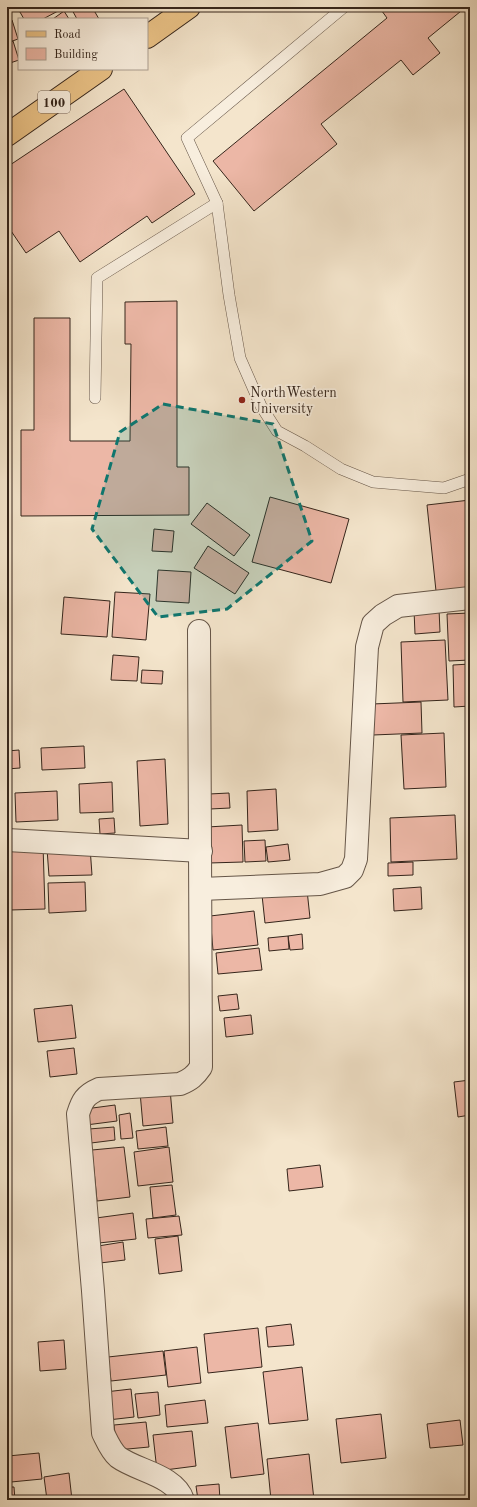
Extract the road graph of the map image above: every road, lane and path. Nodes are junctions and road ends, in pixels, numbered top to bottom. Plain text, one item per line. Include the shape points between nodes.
1 (189, 7) edge
2 (344, 7) edge
3 (148, 36) edge
4 (100, 70) edge
5 (7, 135) edge
6 (217, 203) junction
7 (95, 398) dead end
8 (470, 479) edge
9 (470, 598) edge
10 (199, 631) dead end
11 (7, 840) edge
12 (201, 851) junction
13 (201, 889) junction
14 (183, 1500) edge

1 - 3 main road
2 - 6 lane via 187,138
4 - 5 main road, 100
6 - 7 lane via 97,278
6 - 8 lane via 240,358 261,406 278,431 341,469 373,482 444,488
9 - 13 street via 398,606 373,624 367,647 356,859 352,870 345,877 320,884
10 - 12 street
11 - 12 street
12 - 13 street
13 - 14 street via 201,1067 190,1080 180,1084 98,1089 82,1101 78,1114 103,1433 117,1456 177,1488

